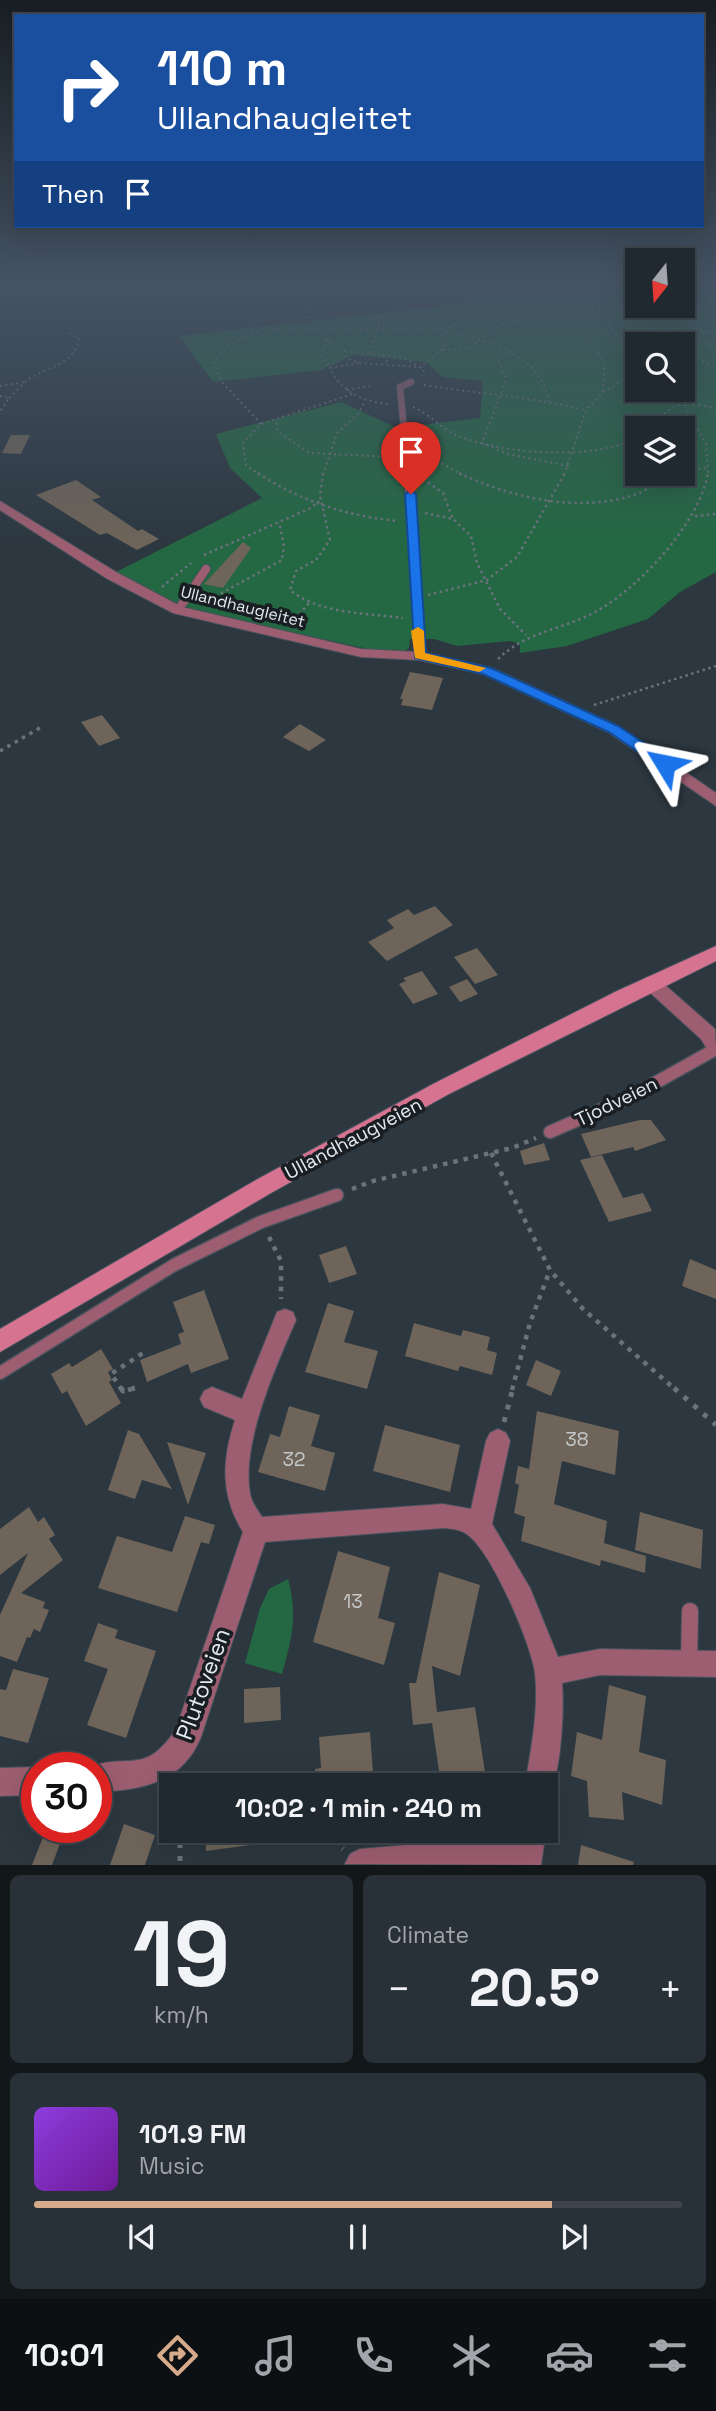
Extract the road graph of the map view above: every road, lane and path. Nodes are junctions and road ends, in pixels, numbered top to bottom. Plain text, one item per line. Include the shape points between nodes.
1 (43, 372) edge
2 (218, 372) edge
3 (332, 372) edge
4 (423, 372) edge
5 (503, 372) edge
6 (535, 372) edge
7 (607, 372) edge
8 (625, 378) edge
9 (26, 382) junction
10 (411, 382) joint
11 (424, 385) dead end
12 (0, 386) edge
13 (370, 386) dead end
14 (347, 390) junction
15 (603, 393) junction
16 (353, 394) junction
17 (0, 396) edge
18 (9, 398) junction
19 (502, 398) junction
20 (366, 400) junction
21 (548, 401) junction
22 (682, 402) junction
23 (401, 404) junction
24 (716, 408) edge
25 (586, 410) junction
26 (0, 412) edge
27 (660, 416) edge
28 (276, 422) junction
29 (261, 424) junction
30 (482, 443) junction
31 (625, 444) edge
32 (574, 452) junction
33 (329, 455) junction
34 (427, 455) junction
35 (407, 457) junction
36 (569, 466) junction
37 (708, 468) junction
38 (695, 470) edge
39 (652, 486) edge
40 (553, 499) junction
41 (319, 501) junction
42 (0, 505) edge
43 (412, 512) junction
44 (716, 514) edge
45 (695, 516) junction
46 (453, 519) junction
47 (279, 522) junction
48 (413, 522) junction
49 (206, 569) dead end
50 (487, 580) junction
51 (150, 597) junction
52 (414, 598) junction
53 (311, 601) junction
54 (183, 611) junction
55 (415, 620) junction
56 (280, 635) junction
57 (526, 635) junction
58 (419, 656) junction
59 (716, 666) edge
60 (487, 671) junction
61 (572, 711) junction
62 (43, 726) dead end
63 (0, 751) edge
64 (716, 801) edge
65 (716, 953) edge
66 (651, 983) junction
67 (716, 1048) edge
68 (550, 1132) joint
69 (491, 1153) junction
70 (337, 1195) joint
71 (261, 1222) junction
72 (550, 1270) junction
73 (285, 1320) joint
74 (0, 1340) edge
75 (146, 1351) dead end
76 (0, 1373) edge
77 (135, 1388) dead end
78 (212, 1399) dead end
79 (250, 1413) junction
80 (716, 1425) edge
81 (498, 1441) joint
82 (479, 1527) junction
83 (256, 1530) junction
84 (690, 1611) dead end
85 (703, 1664) edge
86 (548, 1672) junction
87 (542, 1773) edge
88 (112, 1777) edge
89 (21, 1781) edge
90 (0, 1782) edge
91 (180, 1843) edge
92 (529, 1848) edge
93 (360, 1864) edge
94 (180, 1865) edge

1 - 9 path
2 - 29 path via 223,385
3 - 14 path
4 - 10 path
5 - 19 path via 506,381
6 - 21 path
7 - 15 path
8 - 15 path
9 - 12 path
9 - 18 path
10 - 23 lane via 400,387
11 - 19 path
13 - 14 path
14 - 16 path
15 - 25 path
16 - 20 path
16 - 28 path
17 - 18 path
18 - 26 path
19 - 21 path
19 - 30 path
20 - 23 path
20 - 33 path via 358,418 341,427
21 - 25 path
22 - 24 path
22 - 27 path
22 - 37 path via 708,451
23 - 30 path via 429,413 458,436
23 - 35 lane
25 - 32 path
28 - 29 path
28 - 33 path via 278,432 301,448
29 - 41 path via 243,443 246,465 267,481
30 - 32 path
30 - 36 path via 521,457
31 - 32 path via 614,450
32 - 36 path
33 - 35 path
33 - 41 path via 319,481
34 - 35 path
34 - 40 path via 470,481 504,492
34 - 46 path via 423,479 443,493
35 - 43 lane
36 - 40 path
37 - 38 path
37 - 45 path
39 - 40 path via 615,499
40 - 50 path via 517,557
41 - 47 path
41 - 48 path via 368,519
41 - 53 path via 330,540 316,561 296,571 290,590
42 - 51 street, Ullandhaugleitet
43 - 46 path
43 - 48 lane
44 - 45 path
45 - 57 path via 670,550 611,601 584,617
46 - 50 path via 471,536 477,563
47 - 51 path via 197,558
47 - 54 path via 284,548 282,561 275,568
48 - 52 lane
49 - 54 lane
50 - 52 path
50 - 57 path via 500,609
51 - 54 street, Ullandhaugleitet
52 - 55 lane
53 - 55 path
53 - 56 path
54 - 56 street, Ullandhaugleitet
55 - 58 lane
56 - 58 street, Ullandhaugleitet via 361,653
57 - 60 path
58 - 60 street, Ullandhaugleitet
59 - 61 path
60 - 61 street, Ullandhaugleitet
61 - 64 street, Ullandhaugleitet via 626,736
62 - 63 path
65 - 66 main road, Ullandhaugveien
66 - 67 street, Tjodveien via 708,1034
66 - 74 main road, Ullandhaugveien via 210,1215
67 - 68 lane, Tjodveien via 629,1097
68 - 69 path, Tjodveien
69 - 70 path, Tjodveien via 373,1181
69 - 72 path
70 - 71 lane
71 - 73 path via 281,1261
71 - 76 lane via 174,1265
72 - 80 path via 583,1309
72 - 81 path via 530,1323
73 - 79 street
75 - 77 path via 111,1375 123,1391
78 - 79 street
79 - 83 street via 239,1454 236,1491
81 - 82 street
82 - 83 street via 463,1518 443,1516
82 - 86 street via 495,1545 541,1645
83 - 88 street, Plutoveien via 180,1749 157,1771
84 - 85 lane
85 - 86 street via 600,1662
86 - 87 street
89 - 90 street
91 - 94 path
92 - 93 street

